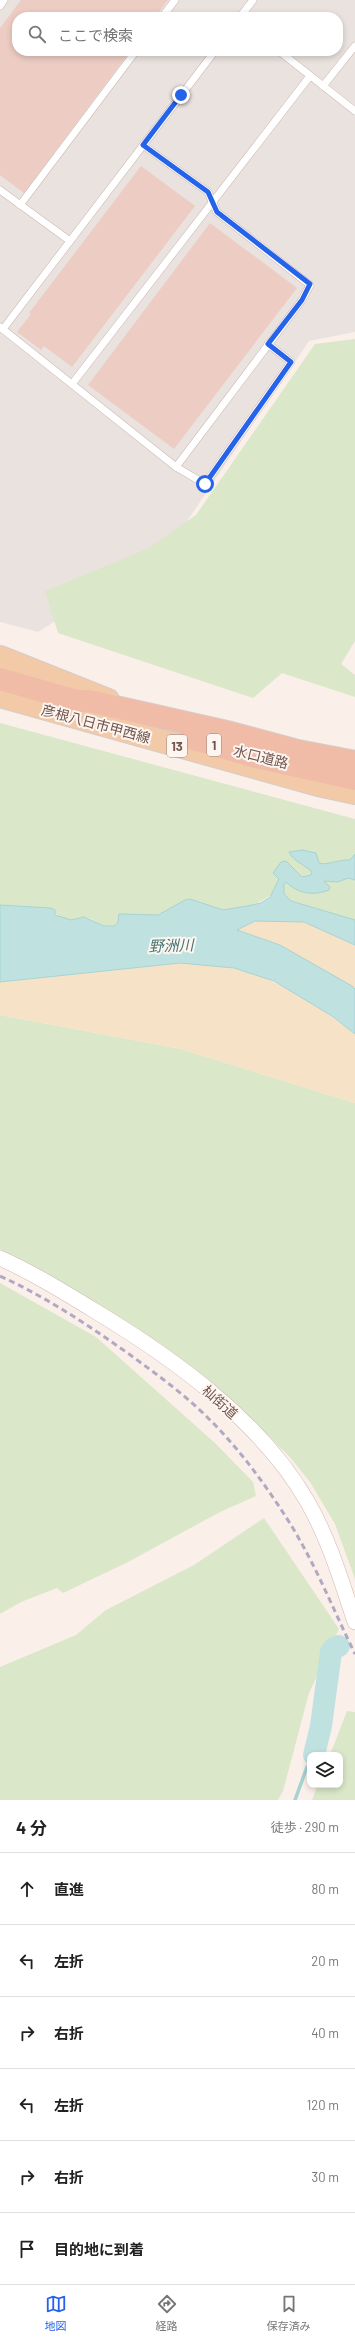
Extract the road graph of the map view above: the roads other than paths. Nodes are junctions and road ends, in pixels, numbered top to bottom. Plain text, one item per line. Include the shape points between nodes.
1 (4, 0) edge
2 (175, 0) edge
3 (253, 0) edge
4 (0, 6) edge
5 (166, 12) edge
6 (244, 12) edge
7 (355, 46) edge
8 (132, 56) edge
9 (211, 56) edge
10 (284, 56) edge
11 (310, 76) junction
12 (323, 86) junction
13 (355, 111) edge
14 (143, 145) junction
15 (0, 190) edge
16 (213, 202) junction
17 (20, 205) junction
18 (70, 241) junction
19 (1, 328) edge
20 (268, 344) junction
21 (72, 384) junction
22 (176, 467) junction
23 (0, 657) edge
24 (0, 679) edge
25 (0, 696) edge
26 (77, 701) junction
27 (174, 721) junction
28 (355, 762) edge
29 (355, 780) edge
30 (355, 793) edge
31 (0, 1258) edge
32 (355, 1622) edge

1 - 4 lane
2 - 5 lane
3 - 6 lane
7 - 12 lane
8 - 17 lane
9 - 14 lane
10 - 11 lane
11 - 12 lane
11 - 16 lane
12 - 13 lane
14 - 16 lane via 208,192
14 - 18 lane
15 - 17 lane
16 - 20 lane via 217,212 310,284 302,300
16 - 21 lane
17 - 18 lane
18 - 19 lane
19 - 21 lane
20 - 22 lane
20 - 22 lane via 291,362 205,484
21 - 22 lane
23 - 27 main road, 彦根八日市甲西線 / 13 via 71,687 119,704 168,716
24 - 26 highway, 水口道路 / 1
25 - 30 main road, 彦根八日市甲西線 / 13 via 318,785
26 - 27 highway, 水口道路 / 1 via 89,701
26 - 29 highway, 水口道路 / 1 via 89,709 252,756
27 - 28 highway, 水口道路 / 1
31 - 32 street, 杣街道 via 60,1290 173,1361 231,1411 289,1473 324,1532

